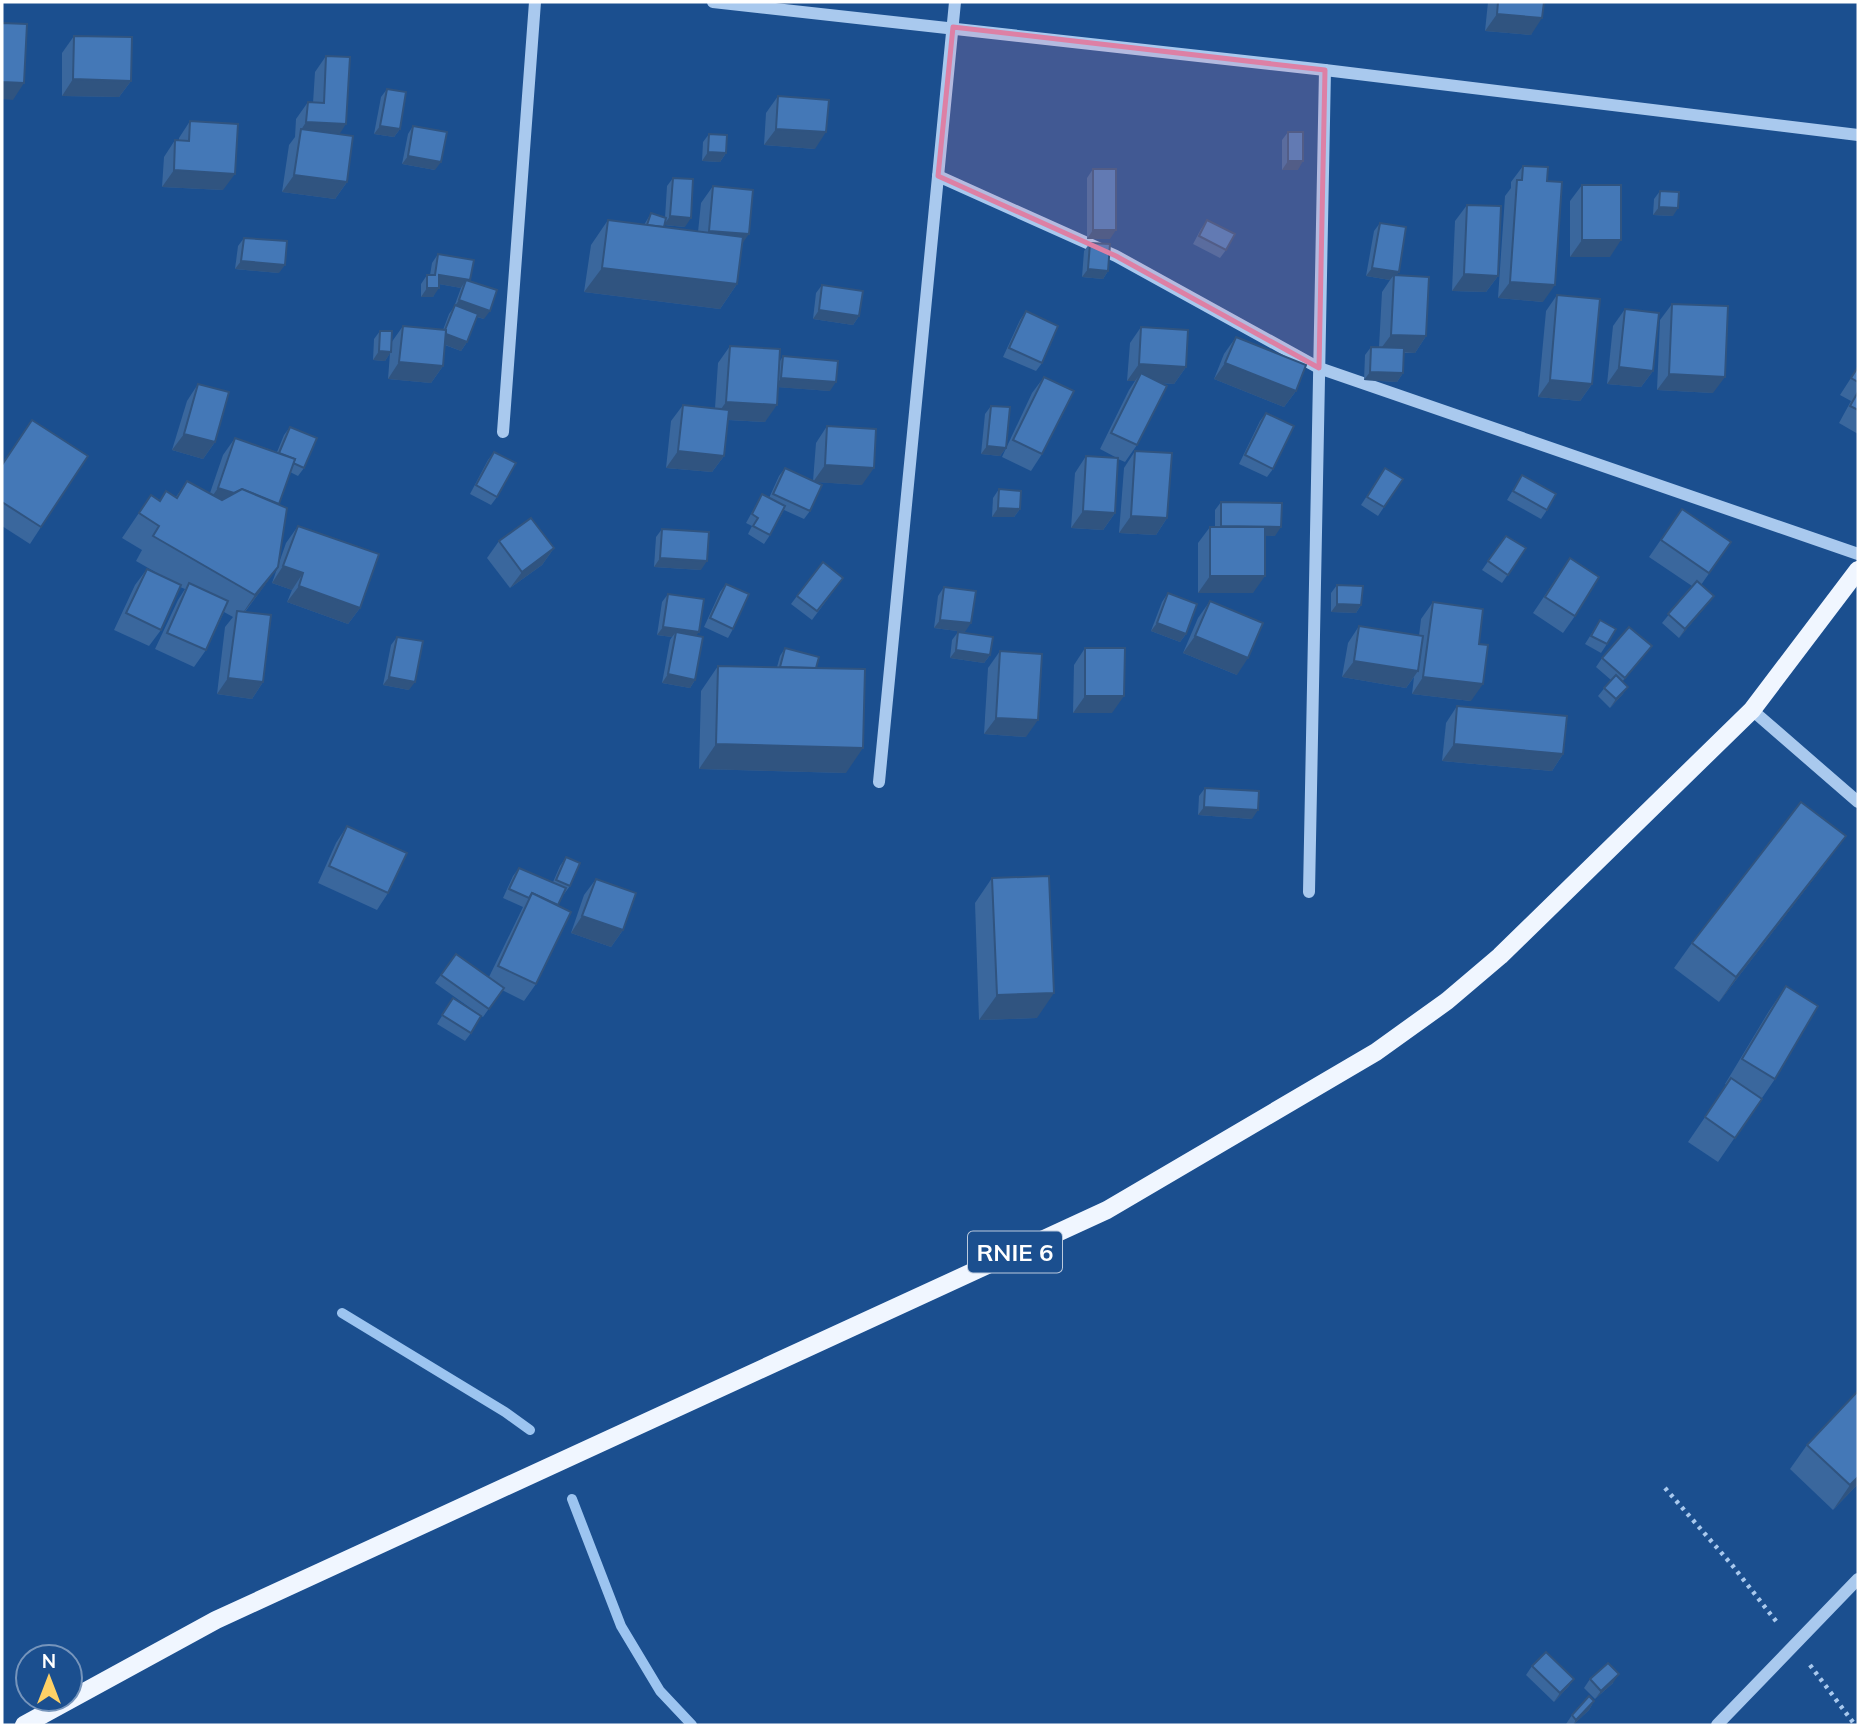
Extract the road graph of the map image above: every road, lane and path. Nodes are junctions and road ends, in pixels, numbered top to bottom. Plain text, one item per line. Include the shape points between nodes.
1 (535, 2) edge
2 (713, 2) edge
3 (955, 2) edge
4 (953, 27) junction
5 (1325, 70) junction
6 (1858, 135) edge
7 (938, 176) junction
8 (1319, 368) junction
9 (503, 432) dead end
10 (1858, 554) edge
11 (1858, 570) edge
12 (1752, 710) junction
13 (879, 782) dead end
14 (1858, 802) edge
15 (1309, 892) dead end
16 (1665, 1488) dead end
17 (1858, 1579) edge
18 (1794, 1644) junction
19 (24, 1725) edge
20 (1717, 1725) edge
21 (1855, 1725) edge

1 - 9 street
2 - 4 street
3 - 4 street
4 - 5 street
4 - 7 street
5 - 6 street
5 - 8 street
7 - 8 street via 1116,256
7 - 13 street
8 - 10 street
8 - 15 street
11 - 12 main road, RNIE 6
12 - 14 street
12 - 19 main road, RNIE 6 via 1500,956 1376,1052 1107,1210 216,1620
16 - 18 path
17 - 18 street
18 - 20 street
18 - 21 path

